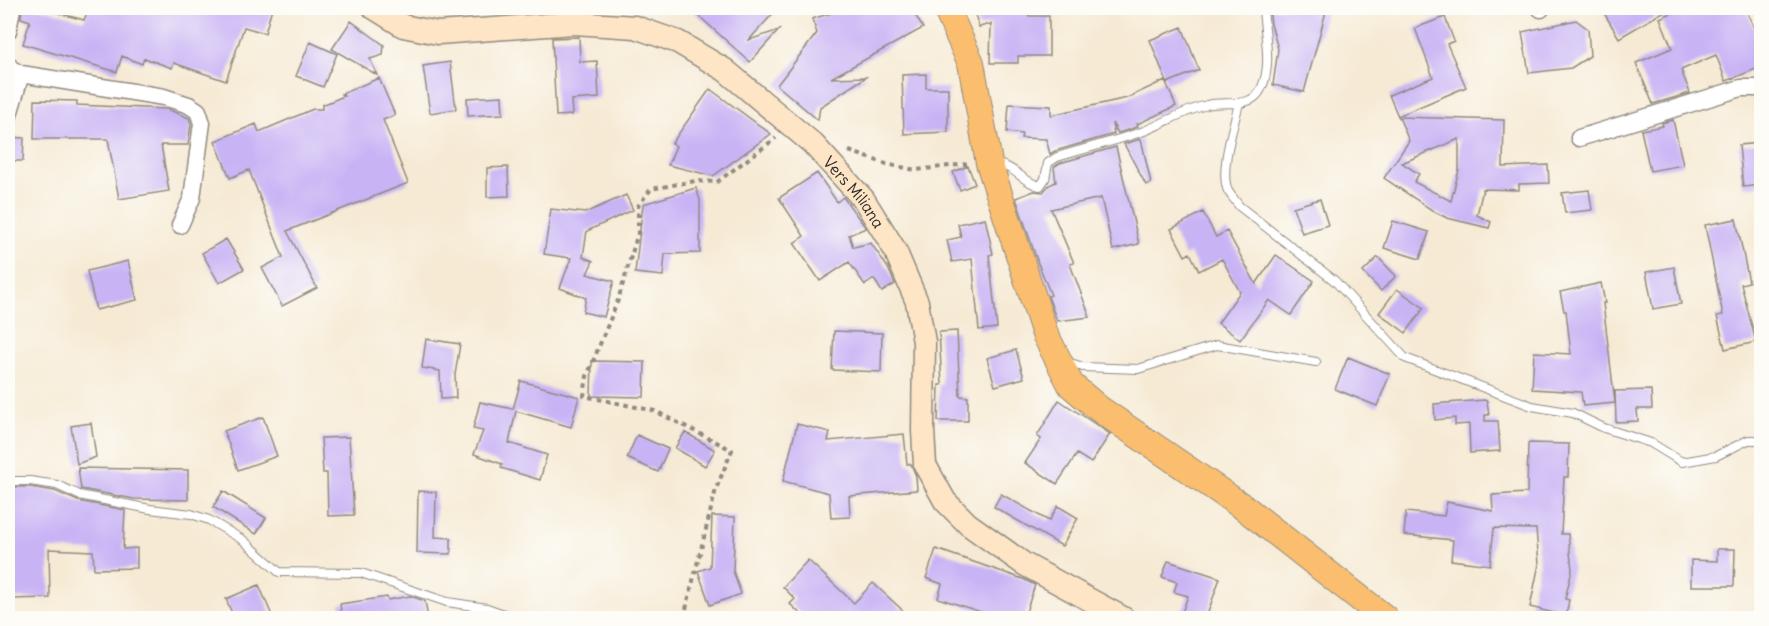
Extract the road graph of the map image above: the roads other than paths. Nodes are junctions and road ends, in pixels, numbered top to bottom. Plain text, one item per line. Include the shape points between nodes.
1 (12, 8) edge
2 (374, 8) edge
3 (946, 8) edge
4 (1263, 8) edge
5 (8, 31) edge
6 (14, 69) edge
7 (1761, 88) edge
8 (1239, 103) junction
9 (8, 118) edge
10 (1580, 138) dead end
11 (989, 164) junction
12 (180, 225) dead end
13 (1059, 359) junction
14 (1316, 362) dead end
15 (1761, 440) edge
16 (8, 481) edge
17 (515, 618) edge
18 (1123, 618) edge
19 (1385, 618) edge

1 - 5 street
2 - 18 main road, Vers Miliana via 403,26 438,33 574,23 635,27 678,42 725,70 813,144 864,200 895,250 917,302 924,342 926,465 945,501 968,524 1024,564
3 - 11 main road via 971,63
4 - 8 lane via 1267,66 1261,90 1251,100
6 - 9 street
6 - 12 street via 164,97 198,111 202,123 192,198
7 - 10 street via 1741,88
8 - 11 lane via 1213,103 1187,110 1145,130 1057,157 1048,164 1040,186 1004,164
8 - 15 lane via 1225,175 1228,190 1239,206 1335,281 1405,358 1532,406 1573,413 1604,428 1651,442 1682,462 1716,456 1748,440
11 - 13 main road via 1045,334
13 - 14 lane via 1083,367 1138,369 1217,345
13 - 19 main road via 1071,385 1098,408 1246,510
16 - 17 lane via 57,485 79,495 209,520 243,540 279,572 361,573 447,602 487,608

